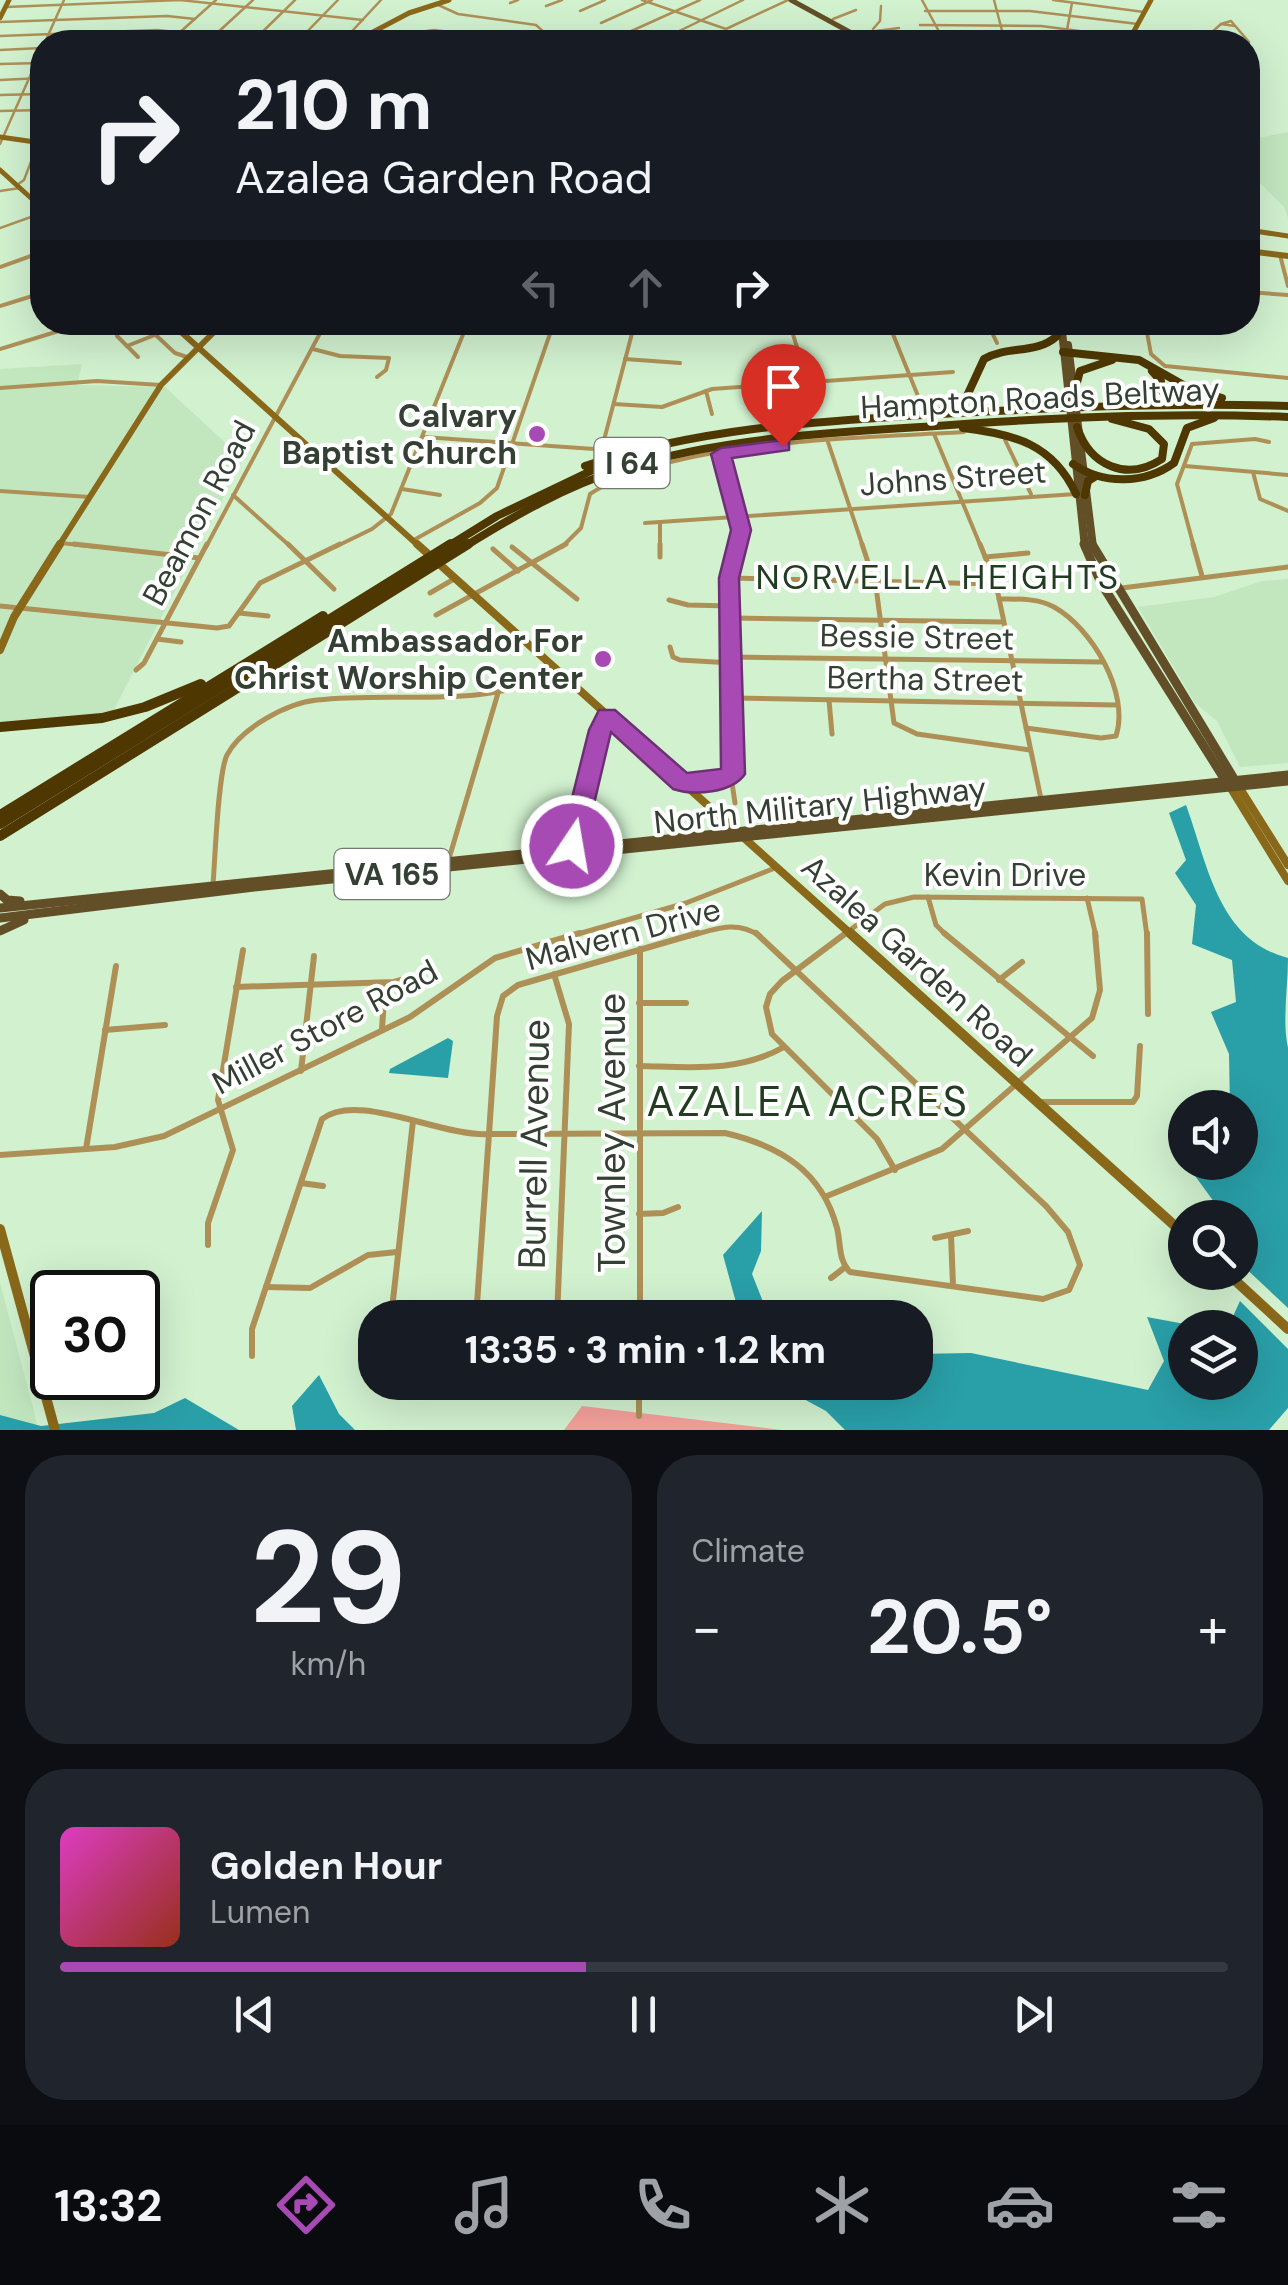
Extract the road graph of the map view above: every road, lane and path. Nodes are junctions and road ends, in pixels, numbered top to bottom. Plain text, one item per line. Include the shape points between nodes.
1 (9, 0) edge
2 (253, 0) edge
3 (295, 0) edge
4 (338, 0) edge
5 (381, 0) edge
6 (449, 0) edge
7 (518, 0) edge
8 (562, 0) edge
9 (605, 0) edge
10 (700, 0) edge
11 (744, 0) edge
12 (793, 0) edge
13 (922, 0) edge
14 (994, 0) edge
15 (1053, 0) edge
16 (1151, 0) edge
17 (152, 1) edge
18 (647, 1) edge
19 (1072, 1) edge
20 (63, 2) edge
21 (214, 2) edge
22 (510, 3) dead end
23 (436, 4) junction
24 (546, 6) dead end
25 (881, 6) dead end
26 (6, 7) junction
27 (246, 7) junction
28 (856, 10) dead end
29 (997, 10) junction
30 (284, 11) junction
31 (580, 11) dead end
32 (926, 11) junction
33 (674, 12) junction
34 (1144, 12) junction
35 (1070, 15) junction
36 (323, 16) junction
37 (195, 19) junction
38 (834, 19) junction
39 (0, 20) edge
40 (55, 20) junction
41 (363, 20) junction
42 (700, 21) junction
43 (601, 23) dead end
44 (1000, 24) junction
45 (1138, 24) junction
46 (920, 25) dead end
47 (934, 25) junction
48 (357, 26) junction
49 (898, 28) dead end
50 (1068, 28) junction
51 (51, 30) edge
52 (182, 30) edge
53 (221, 30) edge
54 (264, 30) edge
55 (309, 30) edge
56 (353, 30) edge
57 (374, 30) joint
58 (543, 30) edge
59 (636, 30) edge
60 (681, 30) edge
61 (853, 30) edge
62 (854, 30) edge
63 (865, 30) edge
64 (882, 30) edge
65 (937, 30) edge
66 (1002, 30) edge
67 (1078, 30) edge
68 (1135, 30) edge
69 (1214, 30) edge
70 (1239, 30) edge
71 (30, 35) edge
72 (0, 36) edge
73 (30, 49) edge
74 (0, 50) edge
75 (30, 63) edge
76 (0, 64) edge
77 (30, 78) joint
78 (0, 80) edge
79 (22, 94) junction
80 (30, 94) edge
81 (0, 96) edge
82 (30, 110) edge
83 (0, 111) edge
84 (14, 111) junction
85 (1, 140) edge
86 (30, 142) edge
87 (30, 166) edge
88 (0, 170) edge
89 (18, 186) junction
90 (0, 191) edge
91 (30, 198) edge
92 (30, 216) edge
93 (0, 228) edge
94 (1260, 232) edge
95 (1288, 236) edge
96 (30, 256) edge
97 (1284, 258) edge
98 (0, 267) edge
99 (1288, 286) edge
100 (1260, 293) edge
101 (1288, 295) edge
102 (30, 297) edge
103 (0, 306) edge
104 (44, 335) edge
105 (153, 335) edge
106 (156, 335) edge
107 (320, 335) edge
108 (463, 335) edge
109 (550, 335) edge
110 (631, 335) edge
111 (792, 335) edge
112 (893, 335) edge
113 (994, 335) edge
114 (1056, 335) edge
115 (1063, 335) edge
116 (1148, 335) edge
117 (116, 336) dead end
118 (184, 336) joint
119 (209, 336) joint
120 (998, 342) dead end
121 (128, 346) junction
122 (197, 347) junction
123 (0, 348) edge
124 (313, 348) junction
125 (1066, 352) junction
126 (207, 356) junction
127 (138, 357) dead end
128 (187, 357) junction
129 (625, 359) junction
130 (680, 363) dead end
131 (174, 370) junction
132 (953, 372) dead end
133 (910, 375) junction
134 (378, 377) dead end
135 (1288, 378) edge
136 (808, 382) junction
137 (162, 384) junction
138 (0, 388) edge
139 (706, 391) junction
140 (1070, 394) junction
141 (920, 400) dead end
142 (1110, 403) junction
143 (614, 404) junction
144 (816, 407) dead end
145 (1288, 410) edge
146 (712, 414) dead end
147 (915, 415) junction
148 (1086, 415) junction
149 (1250, 415) junction
150 (276, 418) junction
151 (917, 426) junction
152 (1073, 427) junction
153 (964, 432) dead end
154 (934, 434) junction
155 (422, 437) junction
156 (1005, 440) dead end
157 (828, 442) junction
158 (1269, 442) dead end
159 (513, 445) junction
160 (721, 454) junction
161 (1073, 464) junction
162 (1186, 466) junction
163 (1082, 472) junction
164 (1253, 472) junction
165 (1288, 474) edge
166 (1102, 475) junction
167 (402, 490) junction
168 (0, 491) edge
169 (1030, 494) junction
170 (1081, 494) junction
171 (233, 495) junction
172 (440, 495) dead end
173 (90, 497) junction
174 (961, 500) junction
175 (850, 508) junction
176 (1288, 511) edge
177 (738, 516) junction
178 (387, 518) junction
179 (660, 522) junction
180 (645, 523) dead end
181 (412, 540) junction
182 (61, 544) junction
183 (512, 547) dead end
184 (493, 549) dead end
185 (441, 551) junction
186 (1028, 554) dead end
187 (985, 556) junction
188 (660, 557) dead end
189 (199, 558) junction
190 (306, 561) junction
191 (532, 564) junction
192 (419, 565) junction
193 (1288, 568) edge
194 (518, 571) junction
195 (1202, 576) junction
196 (729, 578) junction
197 (454, 579) junction
198 (874, 582) junction
199 (996, 584) junction
200 (334, 589) dead end
201 (1110, 590) junction
202 (430, 593) dead end
203 (473, 595) junction
204 (577, 599) dead end
205 (999, 599) junction
206 (669, 600) dead end
207 (0, 606) edge
208 (730, 606) junction
209 (20, 608) junction
210 (239, 614) junction
211 (268, 616) dead end
212 (436, 616) dead end
213 (730, 618) junction
214 (880, 620) junction
215 (1004, 622) junction
216 (165, 623) junction
217 (156, 639) junction
218 (181, 642) dead end
219 (670, 647) dead end
220 (0, 650) edge
221 (260, 654) junction
222 (885, 659) junction
223 (732, 660) junction
224 (1012, 661) junction
225 (1102, 662) junction
226 (136, 670) dead end
227 (560, 673) junction
228 (498, 693) junction
229 (732, 698) junction
230 (829, 700) junction
231 (890, 701) junction
232 (1020, 703) junction
233 (1118, 705) junction
234 (607, 716) junction
235 (0, 727) edge
236 (1026, 728) junction
237 (832, 734) dead end
238 (1030, 750) junction
239 (731, 776) junction
240 (1288, 778) edge
241 (682, 783) junction
242 (1232, 784) junction
243 (736, 803) dead end
244 (1043, 803) junction
245 (0, 815) edge
246 (0, 824) edge
247 (736, 832) junction
248 (0, 836) edge
249 (746, 840) junction
250 (572, 852) junction
251 (448, 864) junction
252 (1288, 865) edge
253 (776, 868) junction
254 (1288, 881) edge
255 (213, 884) junction
256 (0, 894) edge
257 (928, 897) junction
258 (1087, 898) junction
259 (0, 908) edge
260 (51, 908) junction
261 (0, 918) edge
262 (848, 931) junction
263 (0, 932) edge
264 (640, 949) junction
265 (242, 950) dead end
266 (314, 956) dead end
267 (1022, 962) dead end
268 (116, 966) dead end
269 (796, 970) junction
270 (554, 974) junction
271 (419, 975) dead end
272 (999, 980) junction
273 (384, 982) junction
274 (311, 984) junction
275 (236, 987) junction
276 (640, 1002) junction
277 (686, 1003) dead end
278 (1148, 1014) dead end
279 (164, 1025) dead end
280 (105, 1030) junction
281 (382, 1030) junction
282 (1070, 1040) junction
283 (784, 1046) junction
284 (1140, 1046) dead end
285 (1093, 1056) dead end
286 (640, 1066) junction
287 (301, 1070) junction
288 (1018, 1084) junction
289 (1038, 1102) junction
290 (220, 1111) junction
291 (414, 1121) junction
292 (966, 1130) junction
293 (565, 1133) junction
294 (639, 1133) junction
295 (488, 1134) junction
296 (86, 1148) junction
297 (0, 1155) edge
298 (895, 1170) junction
299 (301, 1183) junction
300 (323, 1186) dead end
301 (827, 1196) junction
302 (678, 1207) dead end
303 (639, 1214) junction
304 (1168, 1220) edge
305 (0, 1228) edge
306 (968, 1231) dead end
307 (951, 1234) junction
308 (935, 1238) dead end
309 (208, 1244) dead end
310 (397, 1252) junction
311 (844, 1268) junction
312 (832, 1278) dead end
313 (953, 1286) junction
314 (266, 1287) junction
315 (1246, 1290) edge
316 (392, 1300) edge
317 (477, 1300) edge
318 (559, 1300) edge
319 (640, 1300) edge
320 (1288, 1328) edge
321 (252, 1356) dead end
322 (639, 1400) edge
323 (639, 1416) dead end
324 (54, 1426) edge

1 - 26 main road
2 - 27 street
3 - 30 street
4 - 36 street
5 - 41 street
6 - 23 main road
7 - 22 street
8 - 24 street
9 - 31 street
10 - 33 street
11 - 42 street
12 - 38 main road
12 - 42 street via 730,28
12 - 61 main road
13 - 32 street
14 - 29 street
15 - 19 street
16 - 34 main road
17 - 20 street
17 - 21 street
18 - 33 street
18 - 43 street
19 - 34 street
19 - 35 street
20 - 26 street
20 - 40 street
21 - 27 street
21 - 37 street
23 - 57 main road
23 - 58 street
25 - 63 street via 879,23
26 - 39 main road
27 - 30 street
27 - 53 street
28 - 38 street
29 - 32 street
29 - 35 street
29 - 44 street
30 - 36 street
30 - 54 street
32 - 47 street
33 - 42 street
33 - 59 street
34 - 45 main road
35 - 45 street
35 - 50 street
36 - 41 street
36 - 55 street
37 - 40 street
37 - 52 street
38 - 62 main road
39 - 40 street
40 - 51 street
41 - 48 street
42 - 60 street
44 - 47 street
44 - 50 street
44 - 66 street
45 - 68 main road
46 - 47 street
47 - 65 street
48 - 56 street
48 - 57 street
49 - 64 street
50 - 67 street
69 - 70 street via 1227,20
71 - 72 street
73 - 74 street
75 - 76 street
77 - 78 street
77 - 79 street
79 - 80 street
79 - 81 street
79 - 84 street
82 - 84 street
83 - 84 street
84 - 85 street
85 - 86 main road
87 - 89 street
88 - 89 main road
89 - 90 street
89 - 91 main road
92 - 93 street
94 - 95 main road
96 - 98 street
97 - 99 street
100 - 101 street
102 - 103 street
104 - 123 street
105 - 121 street
106 - 128 street
107 - 124 street, Beamon Road
108 - 155 street
109 - 159 street
110 - 129 street
111 - 136 street
112 - 133 street
113 - 120 street
114 - 147 highway via 1047,345 983,360 963,402
115 - 125 main road
116 - 135 street via 1157,362 1175,370
117 - 121 street
118 - 119 main road
118 - 122 main road, Azalea Garden Road
119 - 122 main road
121 - 127 street
122 - 126 main road, Azalea Garden Road
122 - 128 main road
124 - 134 street via 390,358
124 - 150 street, Beamon Road
125 - 140 main road
125 - 145 highway via 1139,360 1218,397
126 - 131 main road
126 - 150 main road, Azalea Garden Road
128 - 131 main road
129 - 130 street
129 - 143 street
131 - 137 main road
132 - 133 street
133 - 136 street
133 - 141 street
136 - 139 street
136 - 144 street
137 - 138 street
137 - 173 main road
139 - 143 street via 662,407
139 - 146 street
140 - 142 highway via 1078,372 1102,361 1137,364 1160,378 1153,396
140 - 152 main road
142 - 145 highway, Hampton Roads Beltway / I 64
142 - 147 highway, Hampton Roads Beltway / I 64
143 - 159 street via 604,440 594,448
145 - 149 highway, Hampton Roads Beltway / I 64
145 - 185 highway via 1086,409 711,438 582,474
147 - 185 highway, Hampton Roads Beltway / I 64 via 742,428 638,448 535,488
148 - 149 highway, Hampton Roads Beltway / I 64
148 - 151 highway, Hampton Roads Beltway / I 64
148 - 152 highway via 1148,429 1164,444 1164,456 1145,469 1106,466 1086,452
149 - 166 highway via 1191,425 1179,437 1174,463 1160,473
150 - 171 street, Beamon Road
150 - 178 main road, Azalea Garden Road
151 - 170 highway via 982,430 1038,446 1064,465
151 - 185 highway, Hampton Roads Beltway / I 64 via 747,439 648,458 552,495
152 - 161 main road
152 - 163 main road
153 - 154 street
154 - 157 street
154 - 174 street
155 - 159 street
155 - 167 street
156 - 169 street
157 - 160 street
157 - 175 street
158 - 162 street via 1195,442
159 - 181 street via 492,494
160 - 177 street
160 - 191 street via 598,486 570,542
161 - 163 highway
161 - 170 main road
162 - 164 street
162 - 195 street via 1178,491
163 - 166 highway
163 - 170 main road
164 - 165 street
164 - 176 street via 1260,499
166 - 170 highway via 1089,479
167 - 172 street
167 - 178 street
168 - 173 street
169 - 170 street, Johns Street
169 - 174 street, Johns Street
170 - 201 main road via 1085,551
171 - 189 street, Beamon Road
171 - 190 street
173 - 182 main road
174 - 175 street, Johns Street
174 - 187 street
175 - 177 street, Johns Street
175 - 198 street
177 - 179 street, Johns Street
177 - 196 street via 741,536
178 - 181 main road, Azalea Garden Road
178 - 190 street
179 - 180 street, Johns Street
179 - 188 street
181 - 197 main road, Azalea Garden Road
182 - 189 street
182 - 209 main road
183 - 191 street
184 - 194 street
185 - 192 highway, Hampton Roads Beltway / I 64
186 - 187 street
187 - 199 street
189 - 216 street, Beamon Road
190 - 200 street
190 - 210 street via 260,583
191 - 194 street
191 - 204 street
192 - 221 highway, Hampton Roads Beltway / I 64
192 - 246 highway
192 - 248 highway, Hampton Roads Beltway / I 64
193 - 195 street
194 - 203 street
195 - 201 street
196 - 198 street
196 - 208 street
197 - 202 street
197 - 203 main road, Azalea Garden Road
198 - 199 street
198 - 214 street
199 - 205 street
201 - 242 main road
203 - 212 street
203 - 227 main road, Azalea Garden Road
205 - 215 street
205 - 225 street via 1054,606
206 - 208 street
207 - 209 street
208 - 213 street
209 - 216 street
209 - 220 main road
210 - 211 street
210 - 216 street via 220,628
213 - 214 street
213 - 223 street
214 - 215 street
214 - 222 street
215 - 224 street
216 - 217 street, Beamon Road
217 - 218 street
217 - 226 street, Beamon Road
219 - 223 street, Bessie Street via 680,660
221 - 235 highway via 124,713
221 - 245 highway, Hampton Roads Beltway / I 64
222 - 223 street, Bessie Street
222 - 224 street, Bessie Street
222 - 231 street
223 - 229 street
224 - 225 street, Bessie Street
224 - 232 street
225 - 233 street
227 - 228 street
227 - 234 main road, Azalea Garden Road
228 - 251 street
228 - 255 street via 310,701 251,734 224,761
229 - 230 street, Bertha Street
229 - 239 street
230 - 231 street, Bertha Street
230 - 237 street
231 - 232 street, Bertha Street
231 - 238 street via 896,726
232 - 233 street, Bertha Street
232 - 236 street
233 - 236 street via 1121,728 1112,738
234 - 241 main road, Azalea Garden Road
234 - 250 street
236 - 238 street
238 - 244 street
239 - 241 street
239 - 243 street
240 - 242 main road, North Military Highway / VA 165
241 - 247 main road, Azalea Garden Road
242 - 244 main road, North Military Highway / VA 165
242 - 252 main road
242 - 254 main road
244 - 247 main road, North Military Highway / VA 165
244 - 249 main road, North Military Highway / VA 165
247 - 249 main road, Azalea Garden Road
247 - 250 main road, North Military Highway / VA 165
249 - 250 main road, North Military Highway / VA 165
249 - 253 main road, Azalea Garden Road
250 - 251 main road, North Military Highway / VA 165
251 - 255 main road, North Military Highway / VA 165
251 - 260 main road, North Military Highway / VA 165
253 - 262 main road, Azalea Garden Road
253 - 281 street, Miller Store Road via 686,903 496,958 430,1006
255 - 260 main road, North Military Highway / VA 165
256 - 260 main road
257 - 258 street, Kevin Drive
257 - 262 street, Kevin Drive via 893,900
257 - 272 street via 938,927
258 - 278 street, Kevin Drive via 1142,899 1148,915
258 - 282 street via 1097,942 1097,1006
259 - 260 main road, North Military Highway / VA 165
260 - 261 main road, North Military Highway / VA 165
260 - 263 main road
262 - 269 street, Kevin Drive
262 - 288 main road, Azalea Garden Road
264 - 269 street, Malvern Drive via 728,925 754,931
264 - 270 street, Malvern Drive
264 - 276 street, Townley Avenue
265 - 275 street
266 - 274 street
267 - 272 street
268 - 280 street
269 - 283 street, Kevin Drive via 767,1002 769,1028
269 - 292 street, Malvern Drive
270 - 293 street, Burrell Avenue via 568,1018
270 - 295 street, Malvern Drive via 508,991 496,1016
271 - 273 street
272 - 282 street
273 - 274 street
273 - 281 street
274 - 275 street
274 - 287 street
275 - 290 street
276 - 277 street
276 - 286 street, Townley Avenue
279 - 280 street
280 - 296 street
281 - 287 street, Miller Store Road
282 - 285 street
282 - 288 street
283 - 286 street via 748,1064
283 - 298 street via 877,1140
284 - 289 street via 1133,1102
286 - 294 street, Townley Avenue
287 - 290 street, Miller Store Road
288 - 289 main road, Azalea Garden Road
288 - 292 street
289 - 304 main road, Azalea Garden Road
290 - 296 street, Miller Store Road via 150,1140
290 - 309 street via 234,1150 208,1223
291 - 295 street
291 - 299 street via 332,1110 322,1119
291 - 310 street
292 - 298 street
292 - 313 street, Malvern Drive via 1068,1232 1079,1257 1077,1281 1060,1296
293 - 294 street
293 - 295 street
293 - 318 street, Burrell Avenue
294 - 301 street via 725,1132 754,1139 798,1162
294 - 303 street, Townley Avenue
295 - 317 street
296 - 297 street, Miller Store Road
298 - 301 street
299 - 300 street
299 - 314 street
301 - 311 street
302 - 303 street
303 - 319 street, Townley Avenue
305 - 324 main road
306 - 307 street
307 - 308 street
307 - 313 street
310 - 314 street via 368,1255 310,1288
310 - 316 street
311 - 312 street
311 - 313 street
314 - 321 street via 250,1340
315 - 320 main road
322 - 323 street

